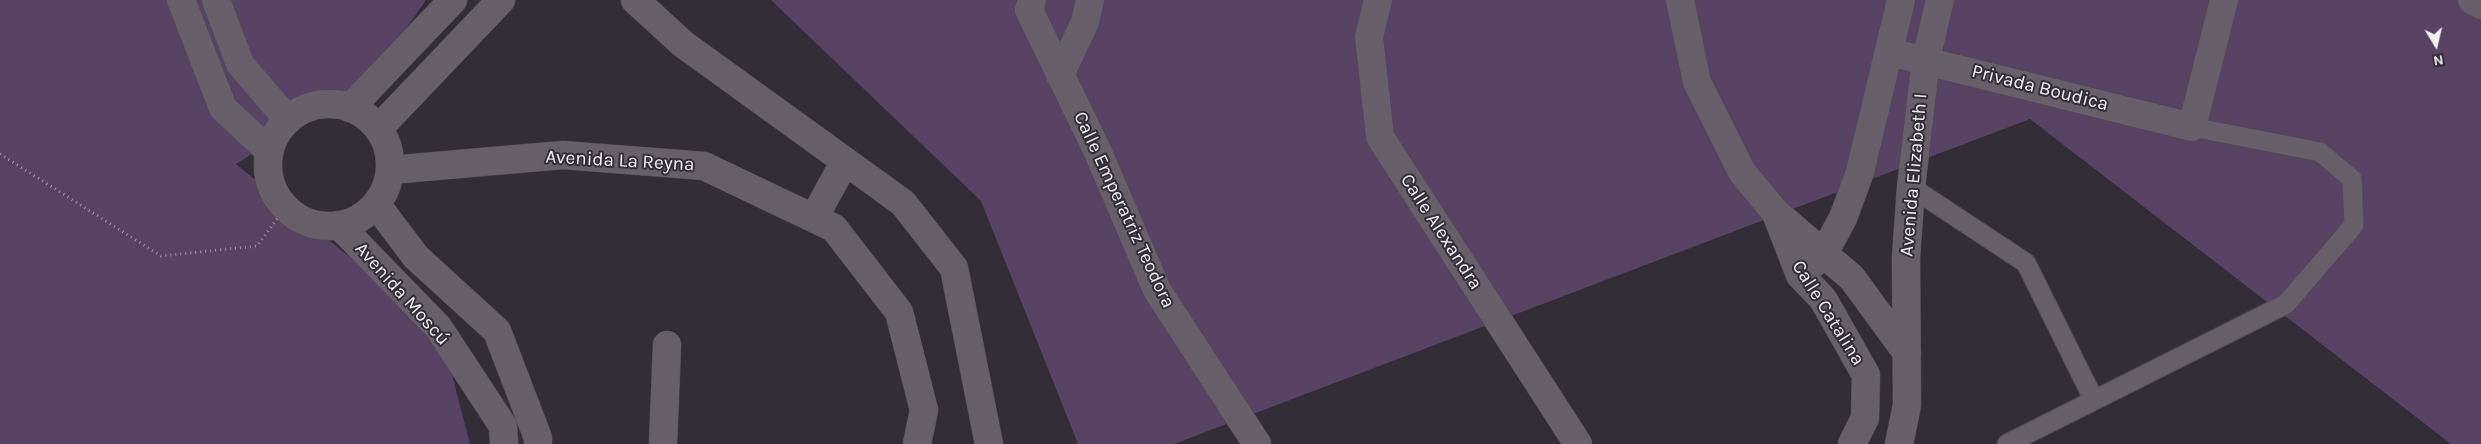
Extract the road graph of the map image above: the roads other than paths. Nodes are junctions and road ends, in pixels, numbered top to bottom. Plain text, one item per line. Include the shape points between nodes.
1 (181, 0) edge
2 (216, 0) edge
3 (453, 0) edge
4 (501, 0) edge
5 (635, 0) edge
6 (1032, 0) edge
7 (1090, 0) edge
8 (1378, 0) edge
9 (1680, 0) edge
10 (1902, 0) edge
11 (1940, 0) edge
12 (2224, 0) edge
13 (2472, 0) edge
14 (2481, 5) edge
15 (1889, 52) junction
16 (1926, 59) junction
17 (1060, 75) junction
18 (350, 108) junction
19 (288, 120) junction
20 (2192, 127) junction
21 (378, 128) junction
22 (269, 152) junction
23 (845, 161) junction
24 (390, 170) junction
25 (1911, 187) junction
26 (376, 204) junction
27 (1776, 212) junction
28 (814, 218) junction
29 (339, 225) junction
30 (1823, 255) junction
31 (1800, 275) junction
32 (667, 345) dead end
33 (1907, 353) junction
34 (2094, 400) junction
35 (504, 444) edge
36 (538, 444) edge
37 (663, 444) edge
38 (917, 444) edge
39 (989, 444) edge
40 (1257, 444) edge
41 (1578, 444) edge
42 (1852, 444) edge
43 (1899, 444) edge
44 (2007, 444) edge

1 - 22 street via 222,108
2 - 19 street via 240,64
3 - 18 street
4 - 21 street
5 - 23 street via 683,44
6 - 17 street, Calle Emperatriz Teodora via 1029,10
7 - 17 street via 1085,22
8 - 41 street, Calle Alexandra via 1369,37 1380,137
9 - 27 street, Calle Catalina via 1697,82 1742,172
10 - 15 street
11 - 16 street, Avenida Elizabeth I
12 - 20 street
13 - 14 street
15 - 16 street, Privada Boudica
15 - 30 street via 1860,172 1843,218
16 - 20 street, Privada Boudica
16 - 25 street, Avenida Elizabeth I
17 - 40 street, Calle Emperatriz Teodora via 1097,150 1157,290
18 - 19 street via 328,104 307,109
18 - 21 street
19 - 22 street via 276,135
20 - 34 lane via 2320,152 2352,179 2354,226 2286,304
21 - 24 street via 390,156
22 - 29 street via 270,182 285,208 307,221
23 - 28 street
23 - 39 street via 903,203 954,268
24 - 26 street via 386,188
24 - 28 street, Avenida La Reyna via 563,155 704,166
25 - 33 street, Avenida Elizabeth I via 1906,257
25 - 34 lane via 2026,263
26 - 29 street via 366,214
26 - 36 street, Avenida Moscú via 416,257 497,331
27 - 30 street, Calle Catalina
27 - 31 street, Calle Catalina
28 - 38 street, Avenida La Reyna via 834,228 899,312 924,410
29 - 35 street, Avenida Moscú via 438,327 503,426
30 - 31 street
30 - 33 street, Calle Catalina via 1852,278
31 - 42 street, Calle Catalina via 1823,298 1866,375 1865,418
32 - 37 street
33 - 43 street via 1907,405
34 - 44 lane

